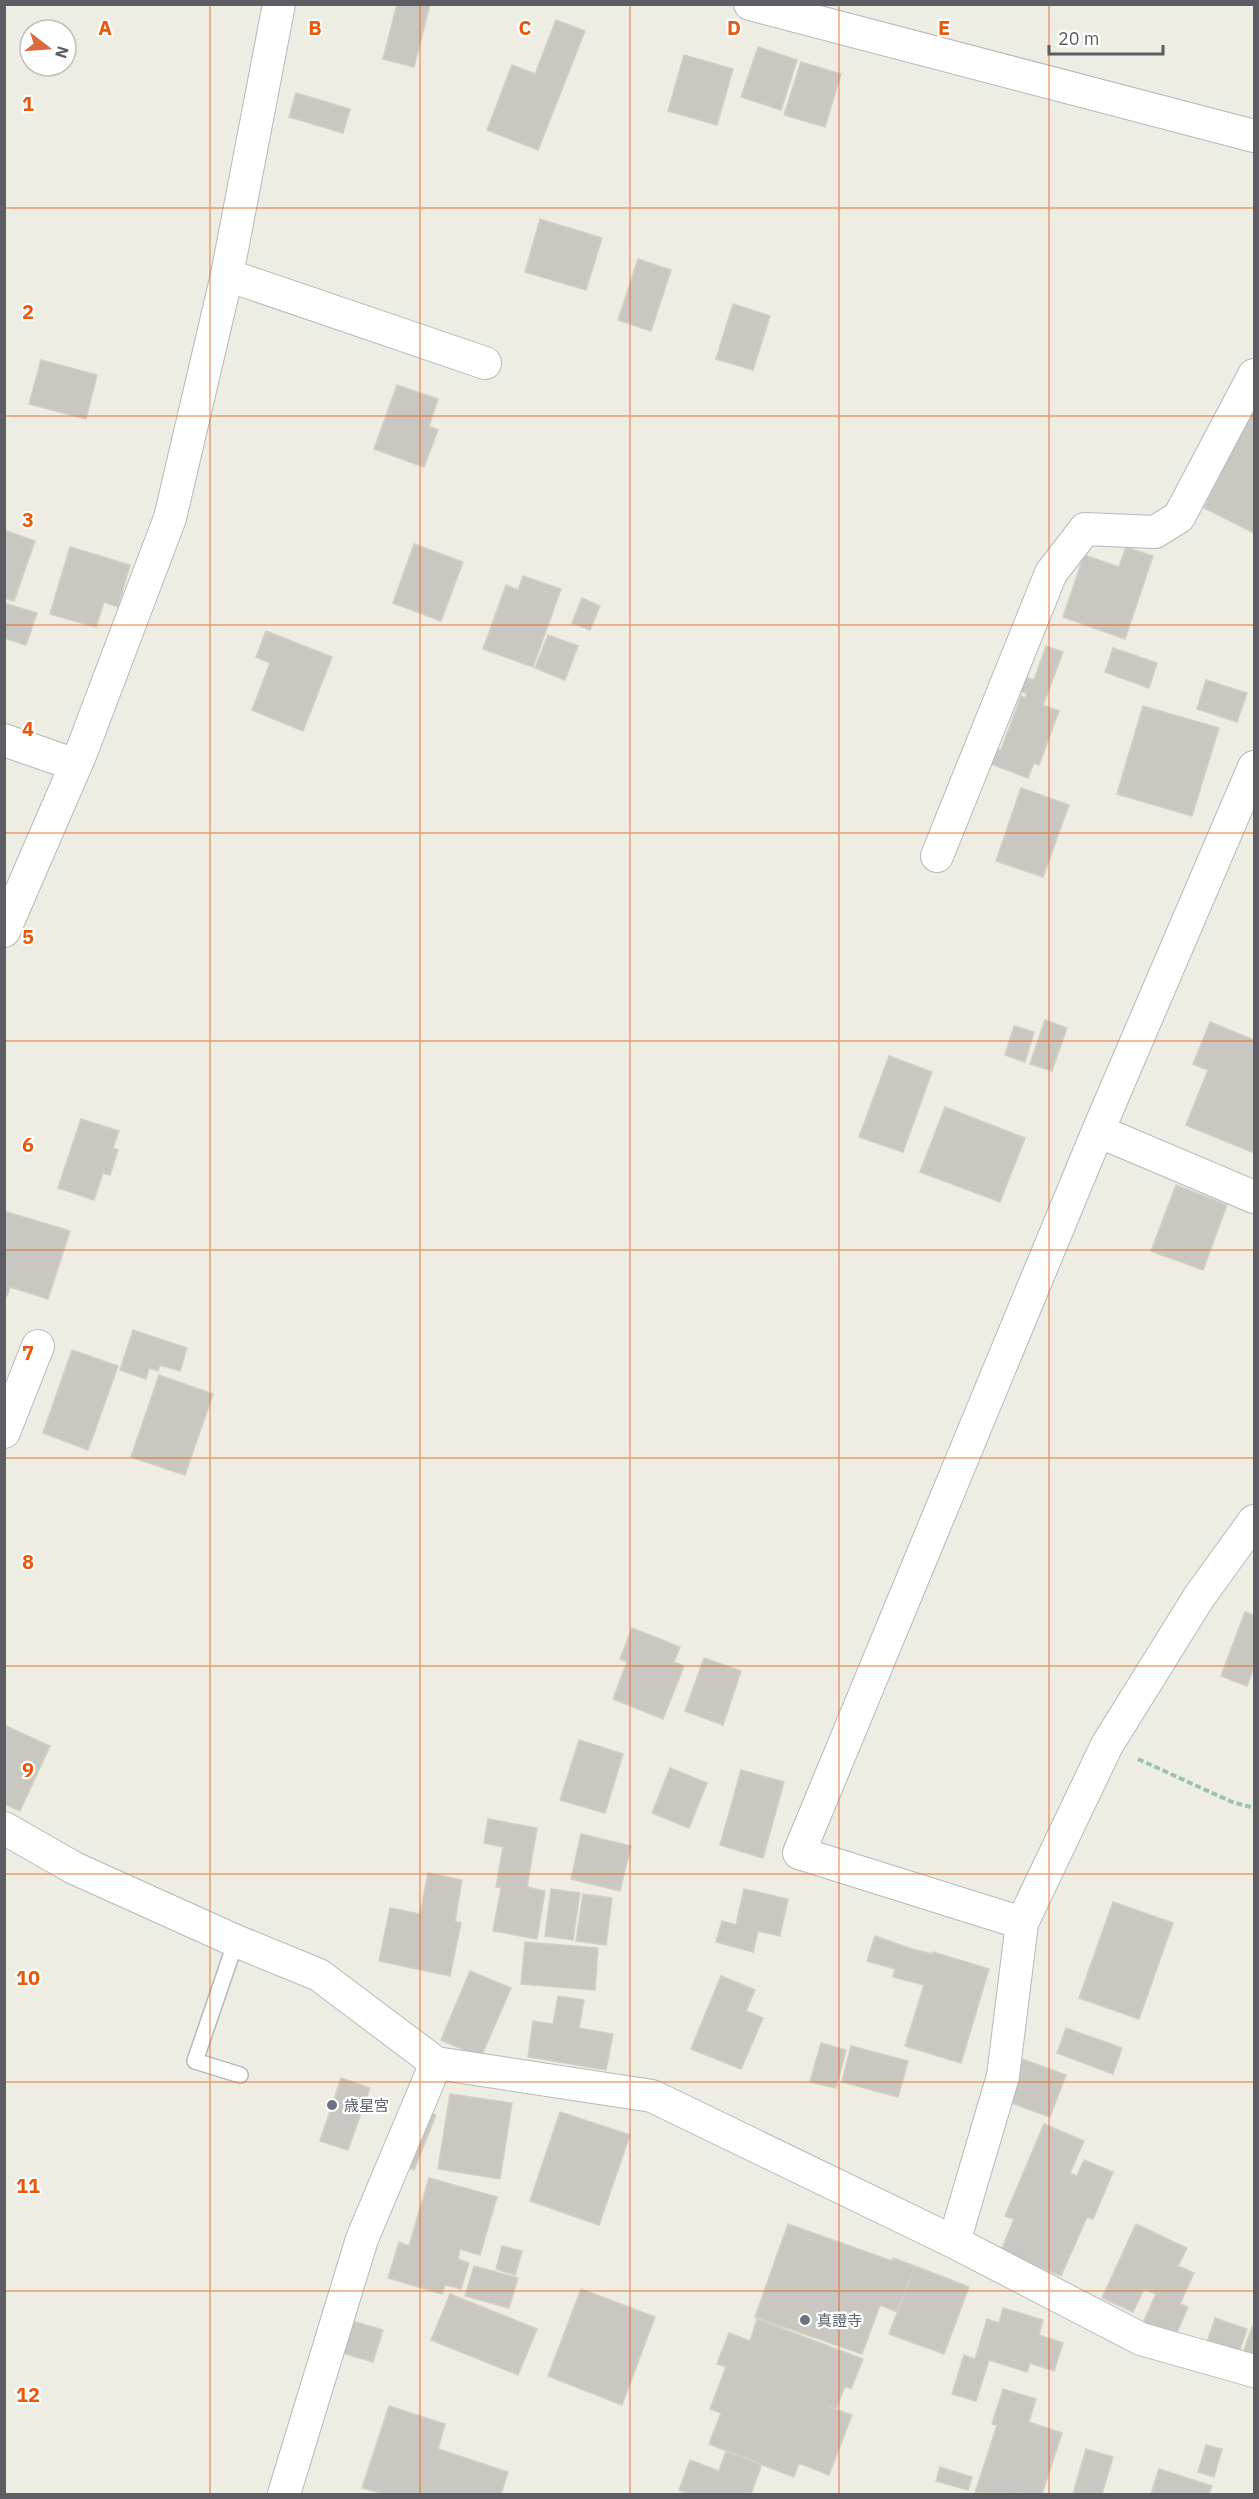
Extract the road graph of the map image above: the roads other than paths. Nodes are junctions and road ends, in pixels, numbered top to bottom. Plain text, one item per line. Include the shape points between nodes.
1 (279, 4) edge
2 (750, 4) edge
3 (1254, 136) edge
4 (227, 274) junction
5 (484, 363) dead end
6 (1254, 375) edge
7 (4, 740) edge
8 (76, 765) junction
9 (1254, 767) edge
10 (937, 856) dead end
11 (4, 931) edge
12 (1098, 1131) junction
13 (1254, 1197) edge
14 (38, 1346) dead end
15 (4, 1432) edge
16 (1254, 1521) edge
17 (4, 1827) edge
18 (1022, 1923) junction
19 (236, 1941) junction
20 (436, 2063) junction
21 (240, 2075) dead end
22 (954, 2241) junction
23 (1254, 2372) edge
24 (284, 2494) edge

1 - 4 street
2 - 3 street
4 - 5 street
4 - 8 street via 171,518
6 - 10 street via 1179,517 1155,532 1085,529 1051,573
7 - 8 street
8 - 11 street
9 - 12 street
12 - 13 street
12 - 18 street via 799,1853
14 - 15 street
16 - 18 street via 1200,1597 1107,1745
17 - 19 street via 74,1868
18 - 22 street via 1003,2076
19 - 20 street via 319,1975
19 - 21 lane via 195,2061
20 - 22 street via 652,2096
20 - 24 street via 362,2239
22 - 23 street via 1141,2339

